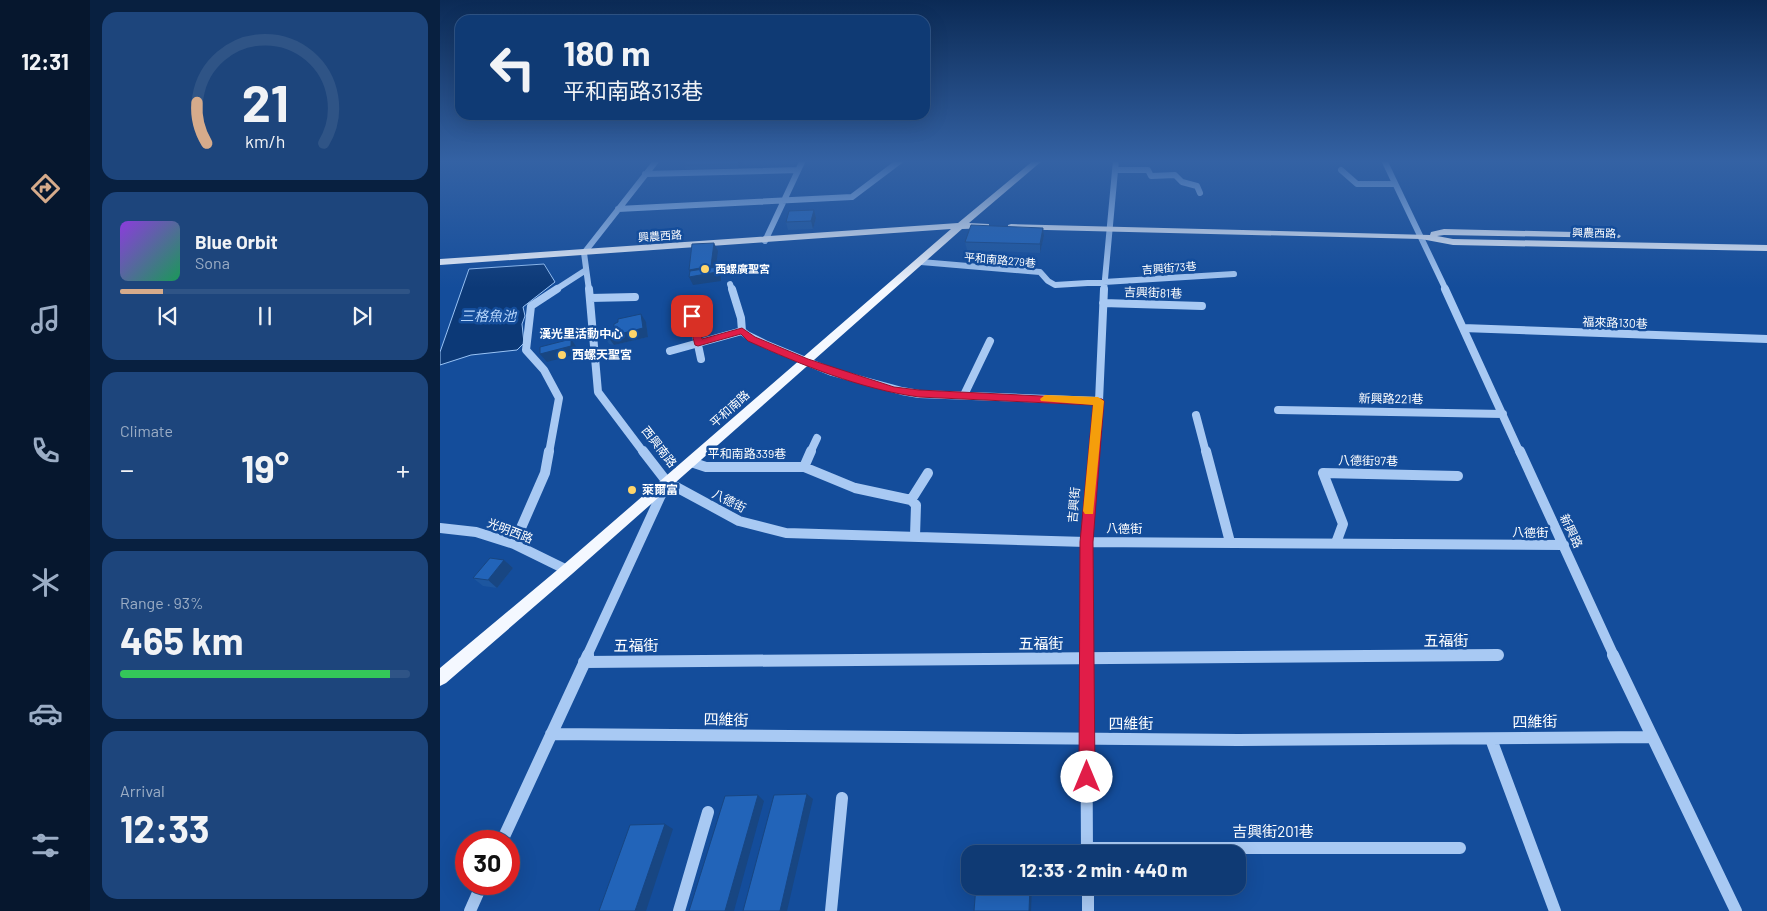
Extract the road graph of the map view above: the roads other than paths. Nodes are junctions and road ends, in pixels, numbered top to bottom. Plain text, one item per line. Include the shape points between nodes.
1 (623, 203) edge
2 (738, 203) edge
3 (783, 203) edge
4 (988, 203) edge
5 (1112, 203) edge
6 (1404, 203) edge
7 (618, 209) junction
8 (960, 226) junction
9 (1110, 229) junction
10 (1421, 236) junction
11 (1767, 240) edge
12 (765, 241) junction
13 (1767, 248) edge
14 (584, 253) junction
15 (440, 262) edge
16 (921, 262) junction
17 (586, 270) junction
18 (1234, 274) dead end
19 (1104, 283) junction
20 (730, 284) dead end
21 (635, 297) dead end
22 (590, 298) junction
23 (689, 302) dead end
24 (1103, 303) junction
25 (1202, 306) dead end
26 (1463, 328) junction
27 (742, 331) junction
28 (1767, 338) edge
29 (990, 341) dead end
30 (698, 343) junction
31 (670, 351) dead end
32 (701, 359) dead end
33 (804, 362) junction
34 (964, 395) junction
35 (1098, 401) junction
36 (1278, 410) dead end
37 (1502, 414) junction
38 (1196, 415) dead end
39 (817, 438) dead end
40 (691, 462) junction
41 (804, 467) junction
42 (928, 473) dead end
43 (1458, 476) dead end
44 (667, 482) junction
45 (911, 500) junction
46 (440, 528) edge
47 (915, 536) junction
48 (1086, 542) junction
49 (1230, 542) junction
50 (1336, 543) junction
51 (514, 544) junction
52 (1564, 545) junction
53 (567, 570) junction
54 (1498, 655) dead end
55 (1087, 659) junction
56 (584, 662) junction
57 (440, 678) edge
58 (551, 734) junction
59 (1651, 737) junction
60 (1491, 739) junction
61 (1087, 741) junction
62 (842, 798) dead end
63 (708, 812) dead end
64 (507, 830) edge
65 (1087, 845) edge
66 (1460, 848) dead end
67 (1246, 850) edge
68 (477, 895) edge
69 (1088, 895) edge
70 (470, 911) edge
71 (679, 911) edge
72 (831, 911) edge
73 (1088, 911) edge
74 (1555, 911) edge
75 (1736, 911) edge

1 - 7 street
2 - 7 street
3 - 12 street
4 - 8 main road, 平和南路
5 - 9 street, 吉興街
6 - 10 street, 新興路
7 - 14 street
8 - 9 main road, 興農西路
8 - 12 main road, 興農西路
8 - 16 main road, 平和南路
9 - 10 main road, 興農西路
9 - 19 street, 吉興街
10 - 11 main road, 興農西路 via 1444,232
10 - 13 main road, 興農西路 via 1453,242
10 - 26 street, 新興路
12 - 14 main road, 興農西路
14 - 15 main road, 興農西路
14 - 17 street, 西興南路
16 - 19 street, 平和南路279巷 via 1040,272 1055,285
16 - 33 main road, 平和南路
17 - 22 street, 西興南路
17 - 51 street via 532,306 526,350 544,370 560,398 545,473
18 - 19 street, 吉興街73巷
19 - 24 street, 吉興街
20 - 27 street
21 - 22 street
22 - 44 street, 西興南路 via 598,392
23 - 30 street
24 - 25 street, 吉興街81巷
24 - 35 street, 吉興街
26 - 28 lane, 福來路130巷
26 - 37 street, 新興路
27 - 30 street
27 - 33 street via 751,339
29 - 34 street
30 - 31 street
30 - 32 street
33 - 34 street via 894,390
33 - 40 main road, 平和南路
34 - 35 street
35 - 48 street, 吉興街
36 - 37 street, 新興路221巷
37 - 52 street, 新興路
38 - 49 street
39 - 41 street
40 - 41 street, 平和南路339巷 via 706,467
40 - 44 main road, 平和南路
41 - 45 street, 平和南路339巷 via 855,488
42 - 45 street
43 - 50 street, 八德街97巷 via 1323,473 1343,524
44 - 47 street, 八德街 via 739,521 786,533
44 - 53 main road, 平和南路
44 - 56 street, 西興南路
45 - 47 street via 916,505
46 - 51 street, 光明西路 via 476,532
47 - 48 street, 八德街
48 - 49 street, 八德街
48 - 55 street, 吉興街
49 - 50 street, 八德街
50 - 52 street, 八德街
51 - 53 street, 光明西路
52 - 59 street, 新興路
53 - 57 main road, 平和南路
54 - 55 street, 五福街
55 - 56 street, 五福街
55 - 61 street, 吉興街
56 - 58 street, 西興南路
58 - 61 street, 四維街
58 - 64 street, 西興南路
59 - 60 street, 四維街
59 - 75 street, 新興路
60 - 61 street, 四維街
60 - 74 street
61 - 65 street, 吉興街
62 - 72 street
63 - 71 street
66 - 67 street, 吉興街201巷
68 - 70 street
69 - 73 street

